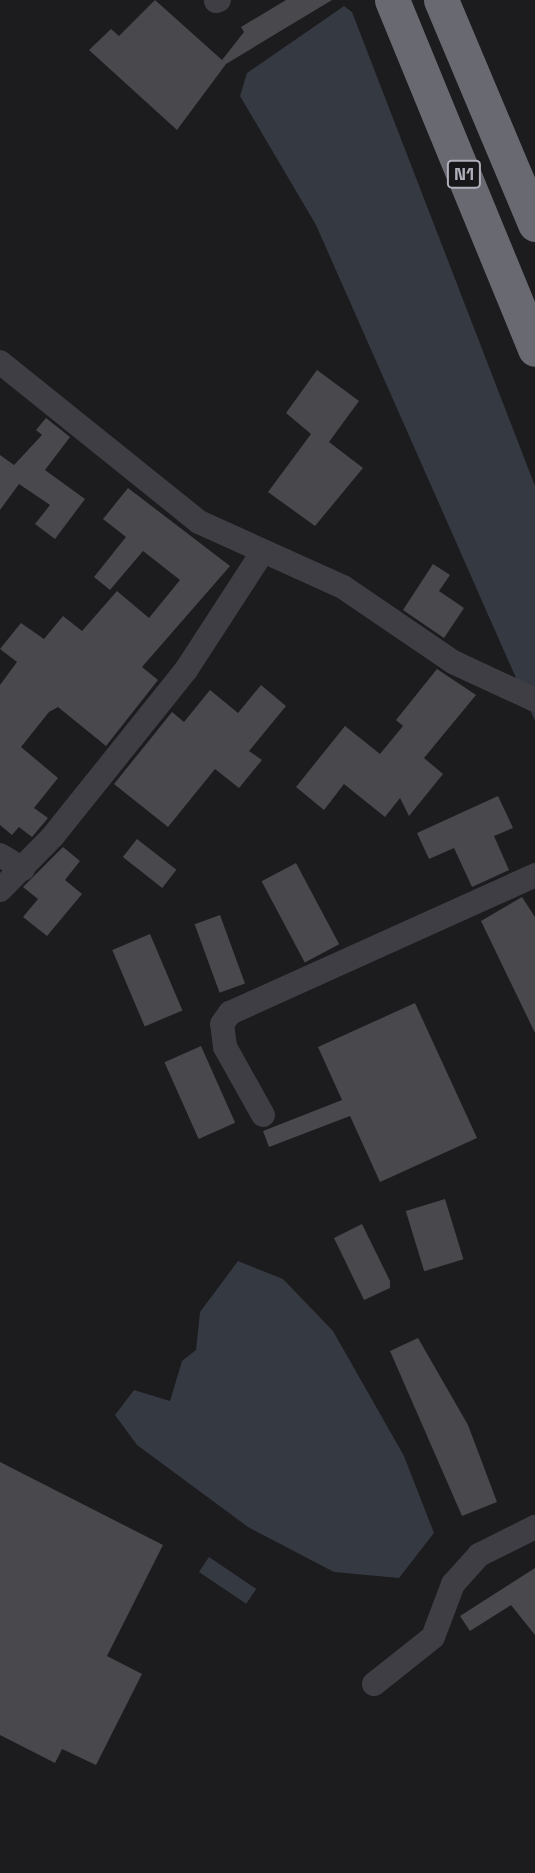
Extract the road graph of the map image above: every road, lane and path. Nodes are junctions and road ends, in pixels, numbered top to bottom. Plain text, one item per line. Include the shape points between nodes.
1 (392, 0) edge
2 (441, 0) edge
3 (535, 225) edge
4 (535, 349) edge
5 (0, 362) edge
6 (262, 553) junction
7 (535, 700) edge
8 (0, 855) edge
9 (23, 869) junction
10 (535, 875) edge
11 (0, 890) edge
12 (263, 1115) dead end
13 (535, 1527) edge
14 (374, 1684) dead end

1 - 4 highway, N1
2 - 3 highway, N1
5 - 6 street via 199,522
6 - 7 street via 332,582 473,673
6 - 9 street via 209,640
8 - 9 street
9 - 11 street
10 - 12 street via 230,1013 222,1024 225,1047
13 - 14 street via 480,1555 453,1584 433,1637

